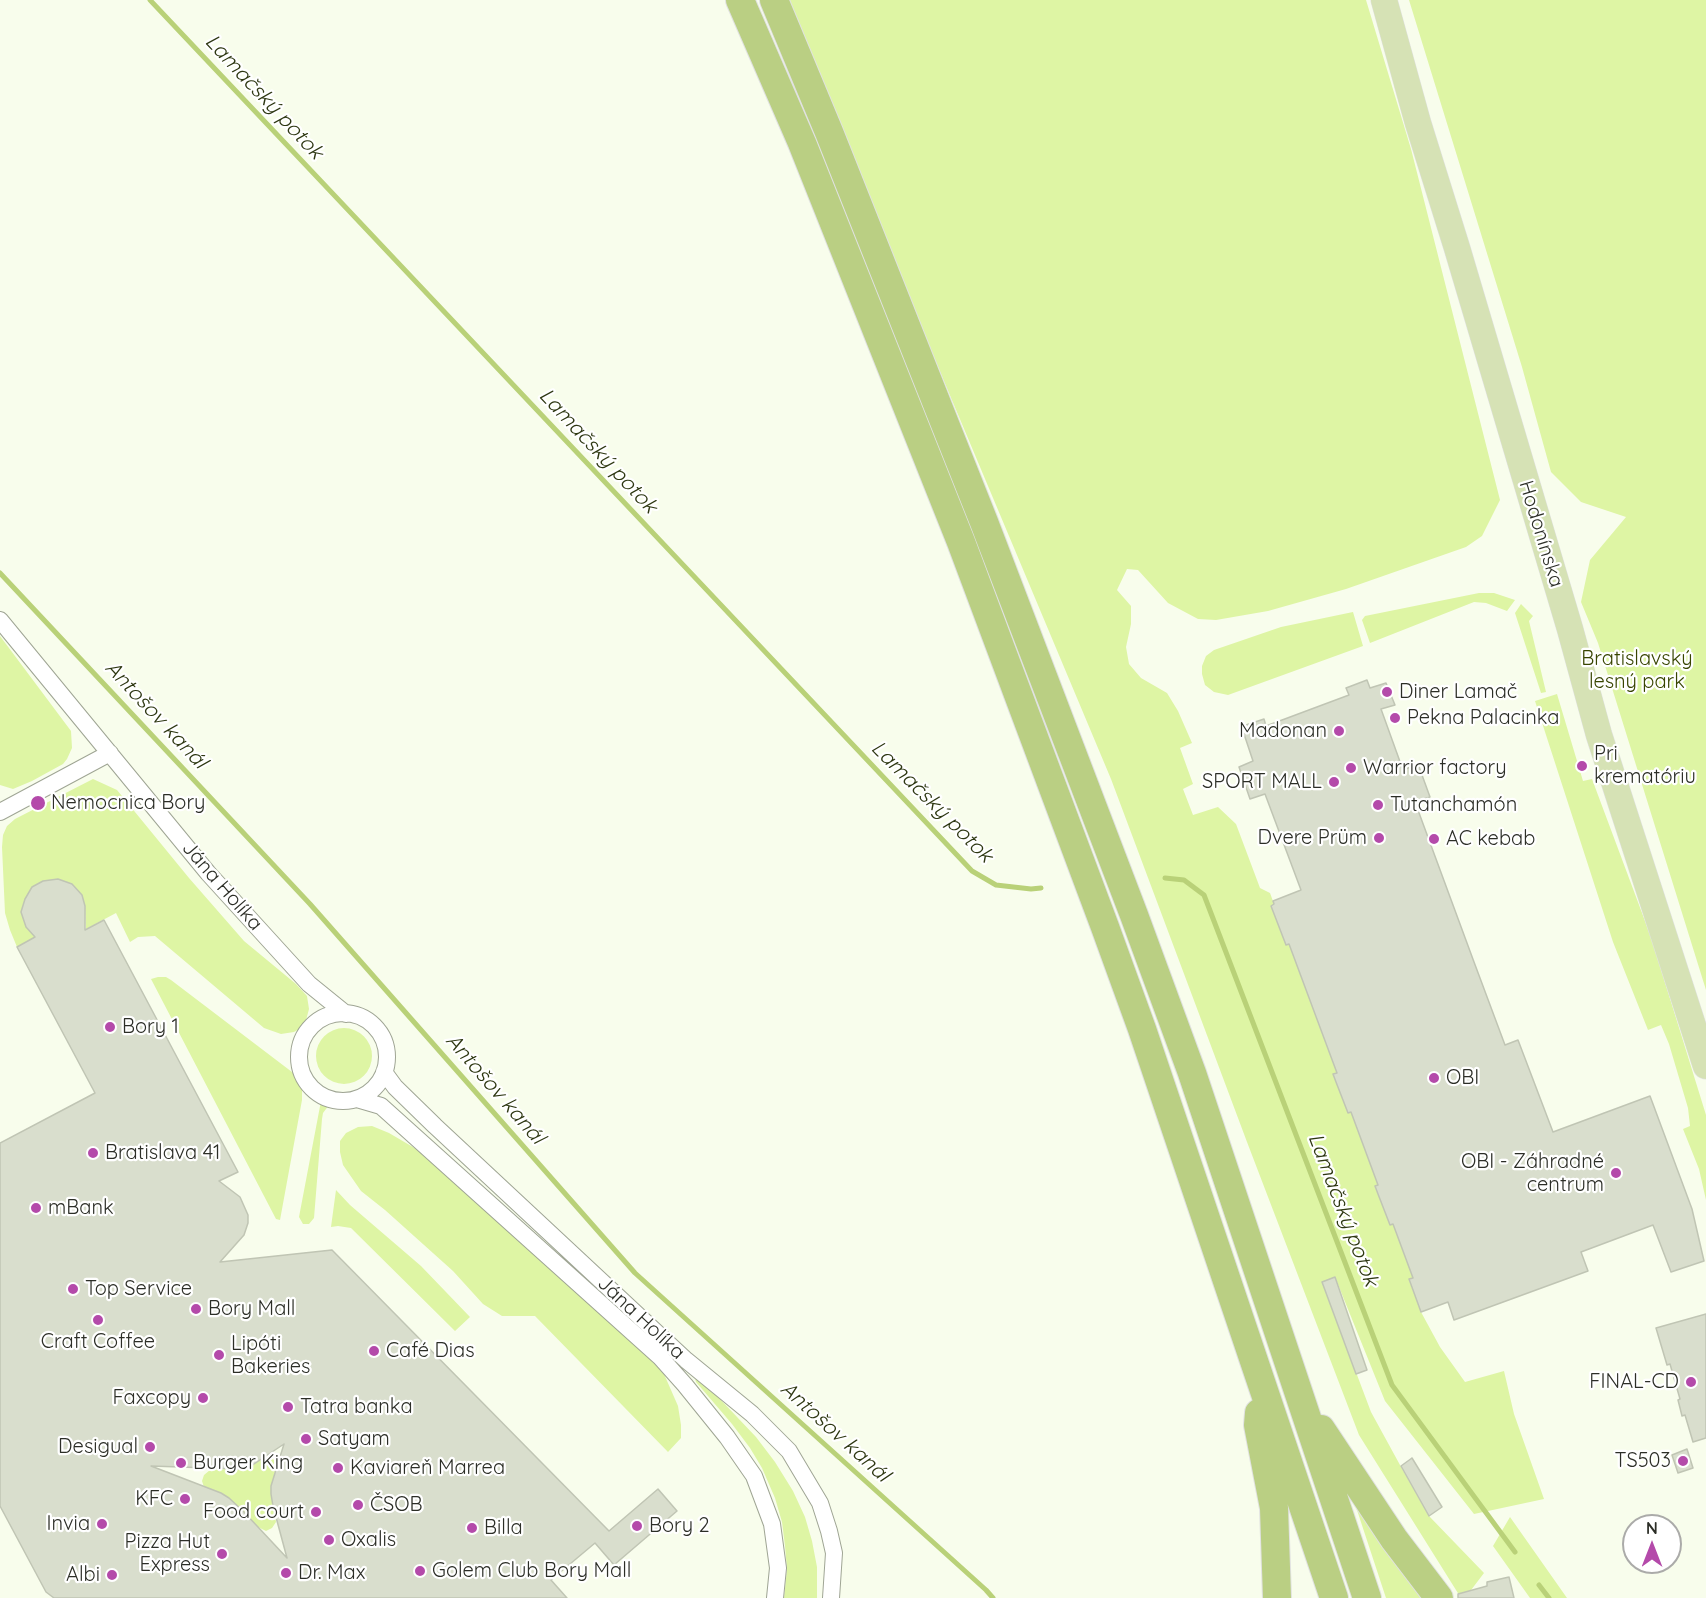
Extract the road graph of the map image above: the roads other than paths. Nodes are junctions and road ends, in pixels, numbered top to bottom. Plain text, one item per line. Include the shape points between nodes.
1 (740, 0) edge
2 (774, 0) edge
3 (1384, 0) edge
4 (0, 620) edge
5 (110, 753) junction
6 (0, 812) edge
7 (309, 984) junction
8 (346, 1014) junction
9 (314, 1024) junction
10 (1706, 1066) edge
11 (384, 1072) junction
12 (357, 1099) junction
13 (1259, 1375) junction
14 (1301, 1400) junction
15 (775, 1598) edge
16 (831, 1598) edge
17 (1277, 1598) edge
18 (1334, 1598) edge
19 (1366, 1598) edge
20 (1439, 1598) edge

1 - 13 highway via 961,542 1142,1029
2 - 14 highway via 980,511 1134,915 1192,1074
3 - 10 main road, Hodonínska via 1599,735
4 - 5 street, Jána Holíka
5 - 6 street
5 - 7 street, Jána Holíka via 208,873
7 - 8 street, Jána Holíka
7 - 9 street via 316,1004
8 - 9 street via 329,1016
8 - 11 street via 369,1022 381,1037 387,1055
9 - 12 street via 304,1037 299,1054 306,1082 329,1099
11 - 12 street via 372,1090
11 - 16 street, Jána Holíka via 435,1126 789,1451 820,1503 829,1531 834,1553
12 - 15 street, Jána Holíka via 381,1106 660,1357 685,1385 754,1476 771,1524 778,1568
13 - 17 highway via 1258,1425 1275,1508
13 - 18 highway
14 - 19 highway
14 - 20 highway via 1394,1539

